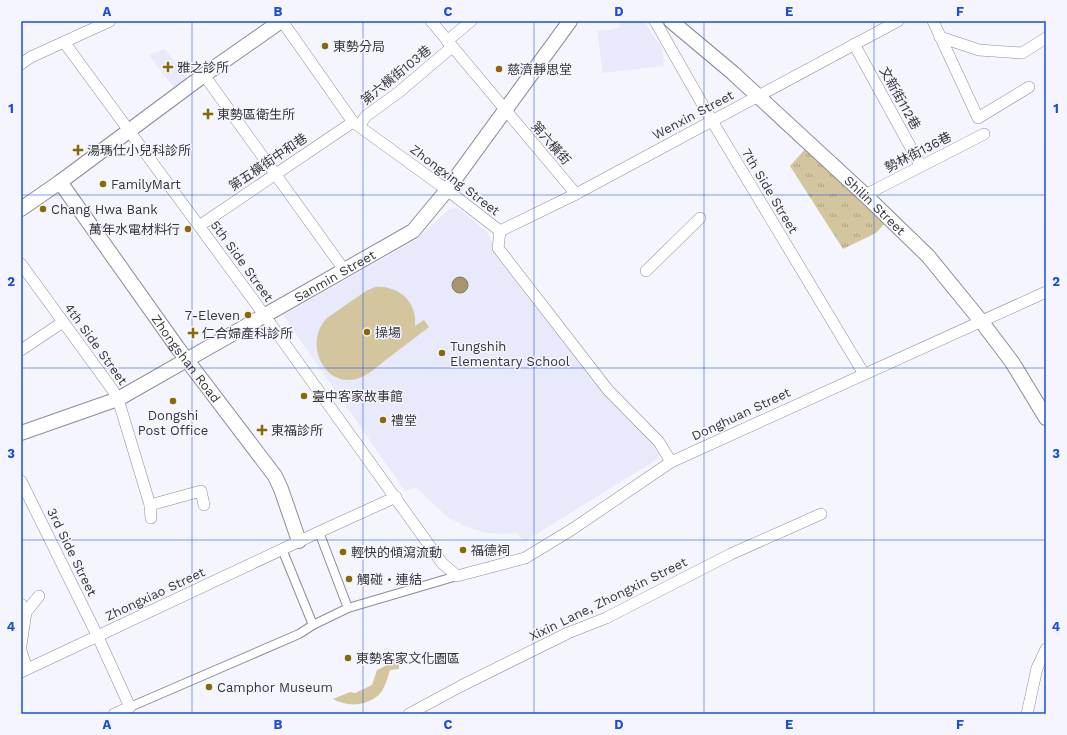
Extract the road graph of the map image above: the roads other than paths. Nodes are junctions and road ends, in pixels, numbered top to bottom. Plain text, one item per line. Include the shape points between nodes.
1 (110, 21) edge
2 (282, 21) edge
3 (431, 21) edge
4 (471, 21) edge
5 (570, 21) edge
6 (655, 21) edge
7 (671, 21) edge
8 (898, 21) edge
9 (933, 21) edge
10 (940, 37) junction
11 (1046, 38) edge
12 (64, 42) junction
13 (450, 44) junction
14 (854, 44) junction
15 (21, 64) edge
16 (204, 75) junction
17 (1029, 87) dead end
18 (758, 96) junction
19 (504, 110) junction
20 (712, 121) junction
21 (356, 124) junction
22 (129, 130) junction
23 (984, 134) dead end
24 (921, 166) junction
25 (276, 174) junction
26 (60, 182) junction
27 (447, 190) junction
28 (576, 194) junction
29 (865, 195) junction
30 (21, 209) edge
31 (700, 218) dead end
32 (199, 226) junction
33 (500, 231) junction
34 (21, 264) edge
35 (345, 271) junction
36 (646, 271) dead end
37 (1046, 292) edge
38 (265, 315) junction
39 (981, 321) junction
40 (63, 322) junction
41 (21, 350) edge
42 (188, 361) junction
43 (864, 374) junction
44 (118, 399) junction
45 (1043, 409) edge
46 (21, 432) edge
47 (671, 462) junction
48 (21, 480) edge
49 (396, 497) junction
50 (150, 505) junction
51 (204, 505) dead end
52 (822, 514) dead end
53 (151, 518) dead end
54 (319, 532) junction
55 (299, 541) junction
56 (282, 549) junction
57 (457, 576) junction
58 (39, 596) dead end
59 (23, 608) edge
60 (348, 608) junction
61 (313, 625) junction
62 (98, 637) junction
63 (21, 645) edge
64 (1046, 649) edge
65 (21, 651) edge
66 (24, 670) edge
67 (130, 707) junction
68 (114, 714) edge
69 (409, 714) edge
70 (1027, 714) edge

1 - 12 street
2 - 16 street
2 - 21 street, Zhongxing Street
3 - 13 street, 第六橫街
4 - 13 street, 第六橫街103巷
5 - 19 street, Sanmin Street
6 - 20 street, 7th Side Street
7 - 18 street, Shilin Street
8 - 14 street, Wenxin Street
9 - 10 street
10 - 11 street via 979,50 1022,52
10 - 17 street via 978,118
12 - 15 street
12 - 22 street, 5th Side Street
13 - 19 street, 第六橫街
13 - 21 street, 第六橫街103巷 via 399,92
14 - 18 street, Wenxin Street
14 - 24 street, 文新街112巷
16 - 22 street
16 - 25 street
18 - 20 street, Wenxin Street
18 - 29 street, Shilin Street
19 - 27 street, Sanmin Street
19 - 28 street, 第六橫街
20 - 28 street, Wenxin Street
20 - 43 street, 7th Side Street
21 - 25 street, 第五橫街中和巷
21 - 27 street, Zhongxing Street
22 - 26 street
22 - 32 street, 5th Side Street
23 - 24 street, 勢林街136巷
24 - 29 street, 勢林街136巷
25 - 32 street, 第五橫街中和巷
25 - 35 street
26 - 30 street
26 - 42 street, Zhongshan Road
27 - 33 street, Zhongxing Street
27 - 35 street, Sanmin Street via 412,231
28 - 33 street, Wenxin Street
29 - 39 street, Shilin Street via 928,256
31 - 36 street
32 - 38 street, 5th Side Street
33 - 47 street, Zhongxing Street via 498,248 608,390 659,442
34 - 40 street, 4th Side Street
35 - 38 street, Sanmin Street
37 - 39 street, Donghuan Street
38 - 42 street, Sanmin Street
38 - 49 street, 5th Side Street
39 - 43 street, Donghuan Street
39 - 45 street, Shilin Street
40 - 41 street
40 - 44 street, 4th Side Street
42 - 44 street, Sanmin Street
42 - 55 street, Zhongshan Road via 275,476
43 - 47 street, Donghuan Street
44 - 46 street, Sanmin Street
44 - 50 street, 4th Side Street
47 - 57 street, Donghuan Street via 525,558
48 - 62 street, 3rd Side Street
49 - 54 street
49 - 57 street via 442,563
50 - 51 street via 201,491
50 - 53 street, 4th Side Street
52 - 69 street, Xixin Lane, Zhongxin Street via 731,554
54 - 55 street
54 - 60 street
55 - 56 street, Zhongxiao Street
56 - 61 street
56 - 62 street, Zhongxiao Street
57 - 60 street
58 - 59 street
59 - 63 street
60 - 61 street
61 - 67 street via 299,634
62 - 66 street, Zhongxiao Street
62 - 67 street, 3rd Side Street
64 - 70 street via 1037,668
65 - 66 street
67 - 68 street

